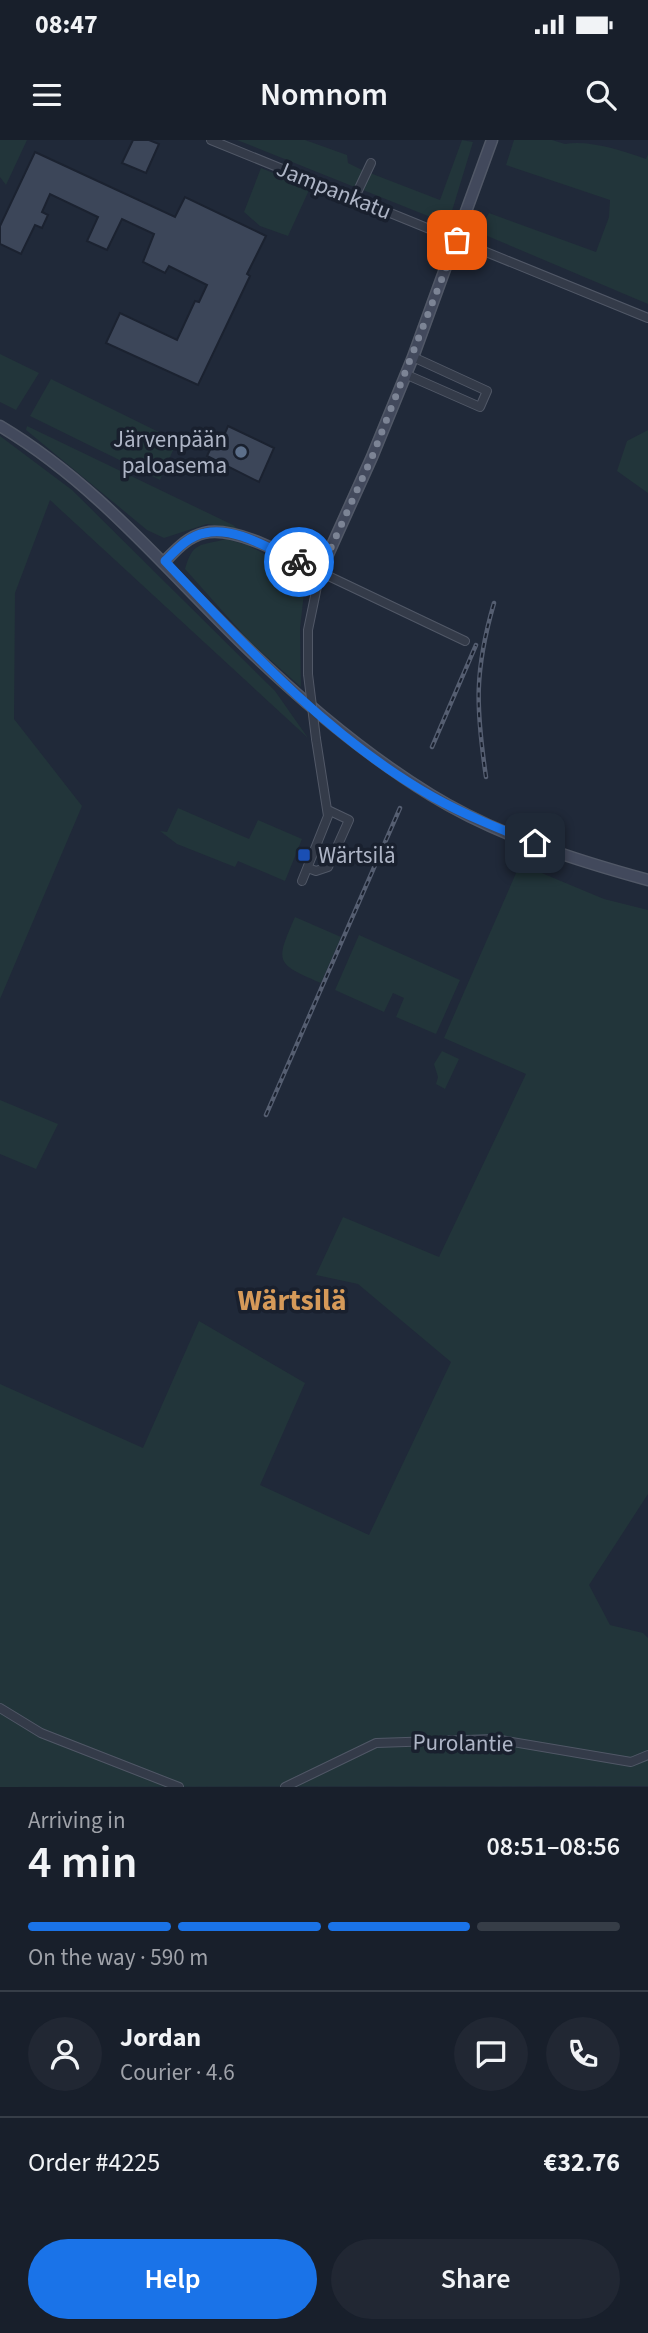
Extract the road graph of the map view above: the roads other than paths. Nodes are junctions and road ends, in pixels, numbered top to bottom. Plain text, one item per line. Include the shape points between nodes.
1 (211, 140) edge
2 (492, 140) edge
3 (371, 163) dead end
4 (354, 199) junction
5 (457, 240) junction
6 (648, 318) edge
7 (413, 357) junction
8 (405, 374) junction
9 (0, 426) edge
10 (165, 561) junction
11 (320, 572) junction
12 (465, 641) dead end
13 (328, 810) junction
14 (308, 868) junction
15 (648, 880) edge
16 (302, 881) dead end
17 (0, 1708) edge
18 (648, 1755) edge
19 (179, 1787) edge
20 (285, 1787) edge

1 - 4 street, Jampankatu
2 - 5 main road
3 - 4 street
4 - 5 street, Jampankatu
5 - 6 street, Jampankatu
5 - 7 main road
7 - 8 main road
7 - 8 street via 487,391 480,407
8 - 11 main road
9 - 10 main road via 57,464
10 - 11 main road via 187,540 205,533 228,533
10 - 15 main road via 247,649 324,718 432,796 555,851
11 - 12 street
11 - 13 street, bridge via 308,630 308,674
13 - 14 street
13 - 14 street via 349,820 328,867
14 - 16 street
17 - 19 street via 51,1738
18 - 20 street, Purolantie via 631,1762 495,1740 376,1743

